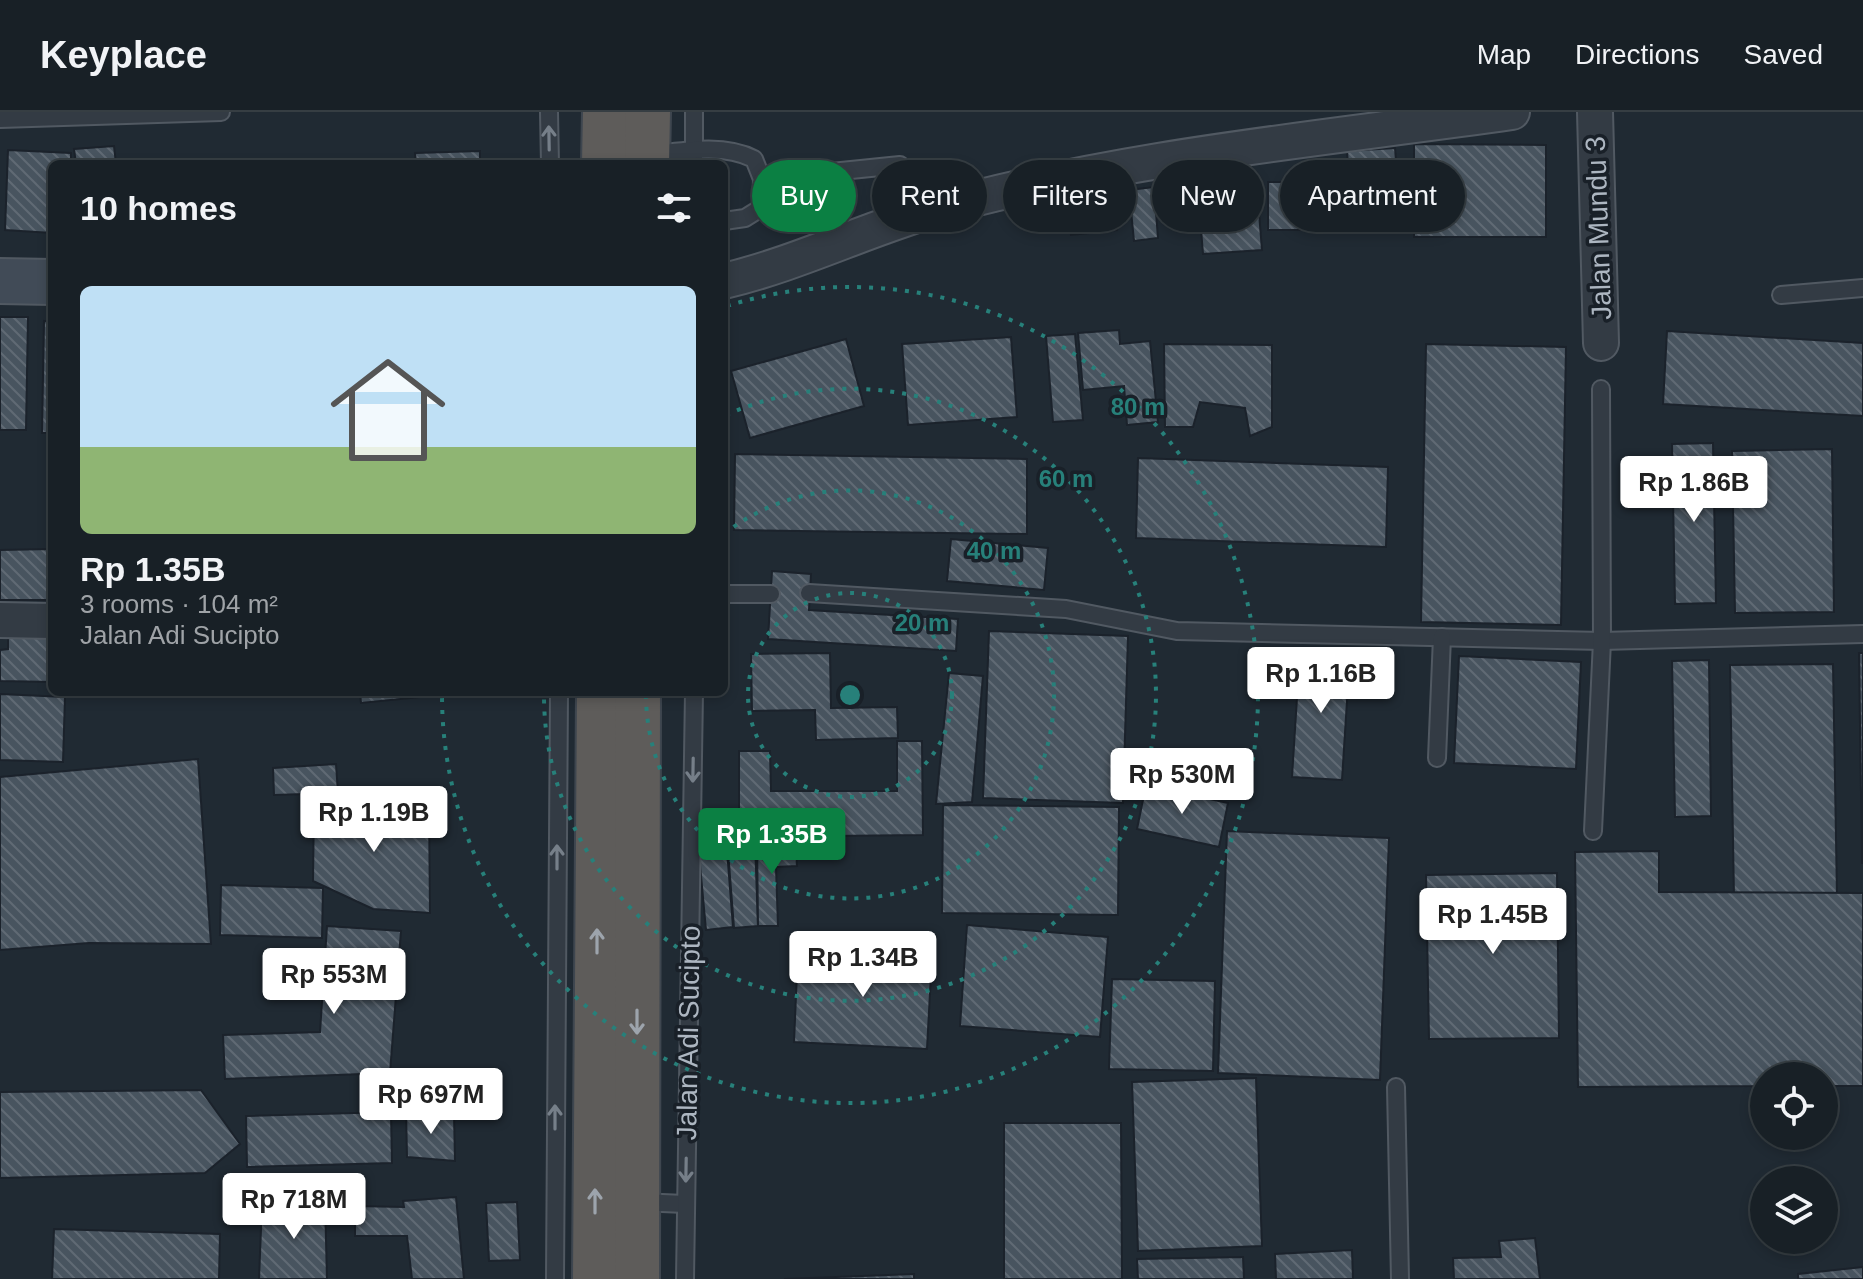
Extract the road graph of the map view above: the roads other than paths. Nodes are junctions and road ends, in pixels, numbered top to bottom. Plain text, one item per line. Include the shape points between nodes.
1 (221, 112) edge
2 (549, 112) edge
3 (605, 112) edge
4 (648, 112) edge
5 (694, 112) edge
6 (1512, 112) edge
7 (1595, 112) edge
8 (0, 119) edge
9 (694, 157) edge
10 (550, 160) edge
11 (604, 160) edge
12 (647, 160) edge
13 (754, 160) edge
14 (752, 214) edge
15 (728, 220) edge
16 (728, 280) edge
17 (0, 281) edge
18 (48, 282) edge
19 (1863, 288) edge
20 (1781, 295) dead end
21 (1601, 343) dead end
22 (1601, 389) dead end
23 (809, 593) dead end
24 (728, 594) edge
25 (771, 594) dead end
26 (0, 620) edge
27 (48, 621) edge
28 (1863, 634) edge
29 (1442, 637) junction
30 (1602, 641) junction
31 (559, 696) edge
32 (599, 696) edge
33 (638, 696) edge
34 (694, 696) edge
35 (1437, 758) dead end
36 (1593, 831) dead end
37 (1396, 1087) dead end
38 (637, 1202) junction
39 (685, 1204) junction
40 (555, 1279) edge
41 (595, 1279) edge
42 (637, 1279) edge
43 (685, 1279) edge
44 (1400, 1279) edge

1 - 8 lane
10 -> 2 lane
3 - 11 highway
4 - 12 highway
5 - 9 lane
6 - 16 street via 1099,170 940,208 775,269
7 - 21 street, Jalan Mundu 3
9 - 12 lane
9 - 13 lane via 744,153
14 - 15 lane
17 - 18 main road
19 - 20 lane
22 - 30 lane
23 - 29 lane via 1066,609 1177,631
24 - 25 lane
26 - 27 street
28 - 30 lane
29 - 30 lane
29 - 35 lane
30 - 36 lane
40 -> 31 lane
41 -> 32 highway
33 -> 38 highway, Jalan Adi Sucipto
34 -> 39 lane, Jalan Adi Sucipto
37 - 44 lane
38 - 39 lane
38 - 42 highway, Jalan Adi Sucipto
39 - 43 lane, Jalan Adi Sucipto

